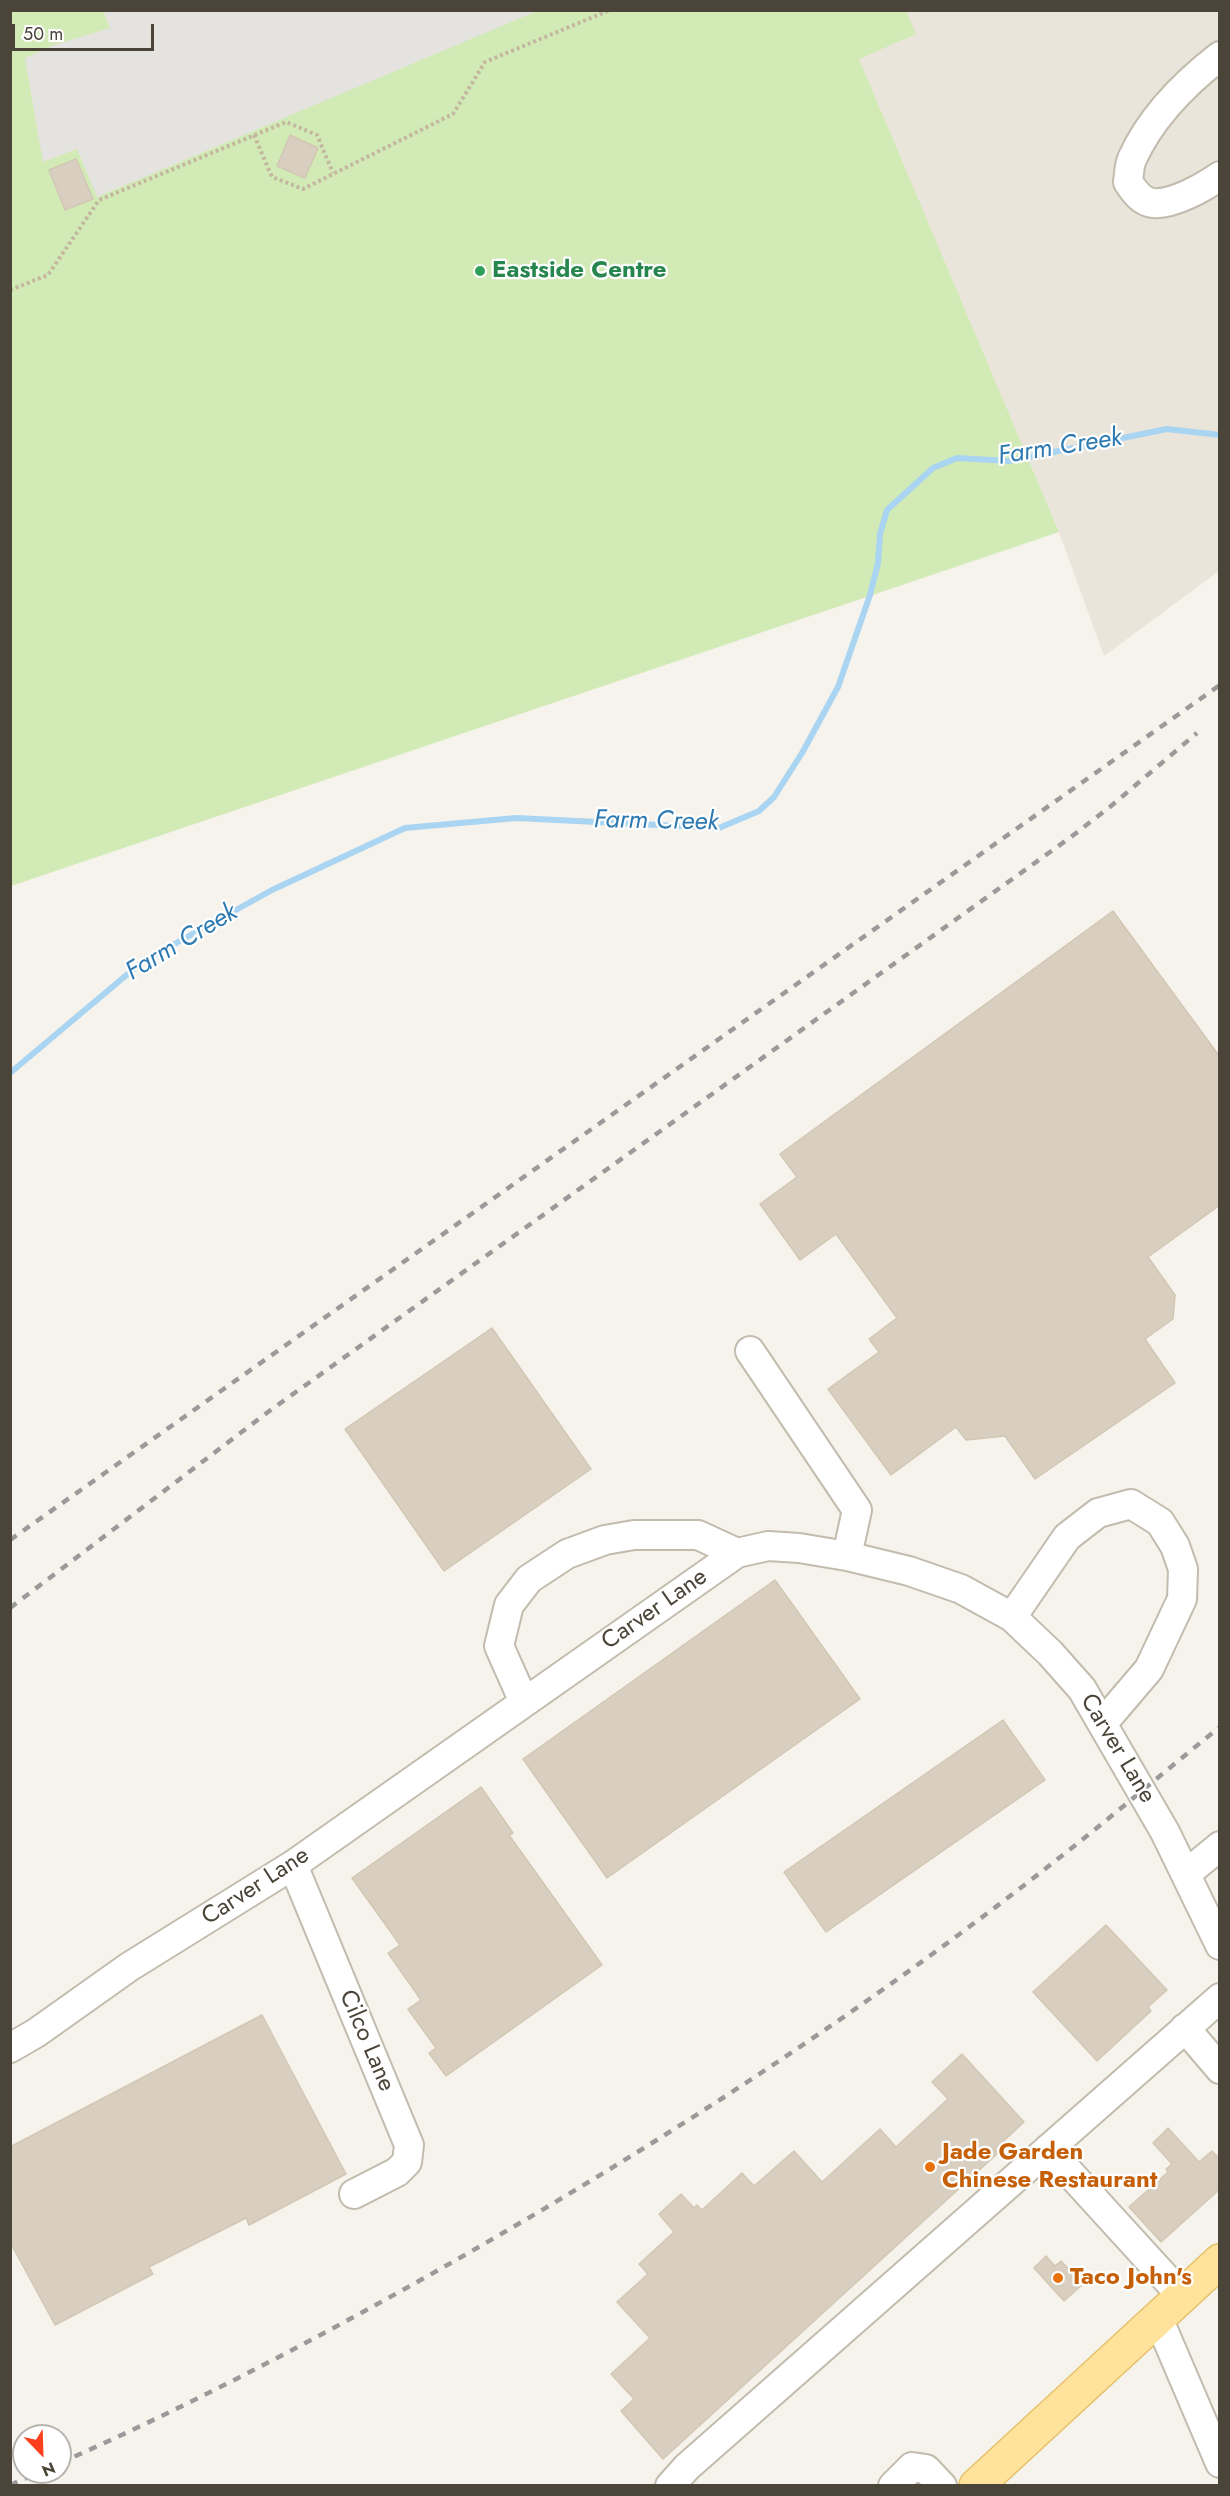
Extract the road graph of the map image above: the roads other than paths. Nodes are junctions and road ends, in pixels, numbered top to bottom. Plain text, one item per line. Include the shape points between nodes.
1 (1220, 56) edge
2 (1220, 176) edge
3 (750, 1351) dead end
4 (736, 1553) junction
5 (847, 1556) junction
6 (1012, 1617) junction
7 (524, 1702) junction
8 (1103, 1724) junction
9 (1220, 1846) edge
10 (293, 1865) junction
11 (1186, 1874) junction
12 (1220, 1945) edge
13 (1220, 1998) edge
14 (1185, 2028) junction
15 (10, 2048) edge
16 (1220, 2070) edge
17 (1048, 2149) junction
18 (354, 2194) dead end
19 (1220, 2261) edge
20 (1182, 2296) junction
21 (1158, 2318) junction
22 (1220, 2463) edge
23 (670, 2486) edge
24 (893, 2486) edge
25 (942, 2486) edge
26 (976, 2486) edge

1 - 2 street via 1158,116 1131,161 1128,182 1138,197 1153,203 1200,190
3 - 5 street via 857,1510
4 - 5 street, Carver Lane via 768,1546
4 - 7 street, Carver Lane
4 - 7 street via 698,1535 634,1535 605,1540 567,1554 529,1579 509,1605 500,1646
5 - 6 street, Carver Lane via 961,1589
6 - 8 street, Carver Lane via 1082,1689
6 - 8 street via 1067,1537 1098,1513 1131,1504 1160,1522 1183,1569 1182,1599 1149,1670
7 - 10 street, Carver Lane
8 - 11 street, Carver Lane
9 - 11 street
10 - 15 street, Carver Lane via 129,1967
10 - 18 street, Cilco Lane via 409,2145 407,2162 397,2172
11 - 12 street, Carver Lane
13 - 14 street
14 - 16 street
14 - 17 street
17 - 20 street
17 - 23 street
19 - 20 main road
20 - 21 main road
21 - 22 street
21 - 26 main road
24 - 25 street via 912,2467 926,2469

